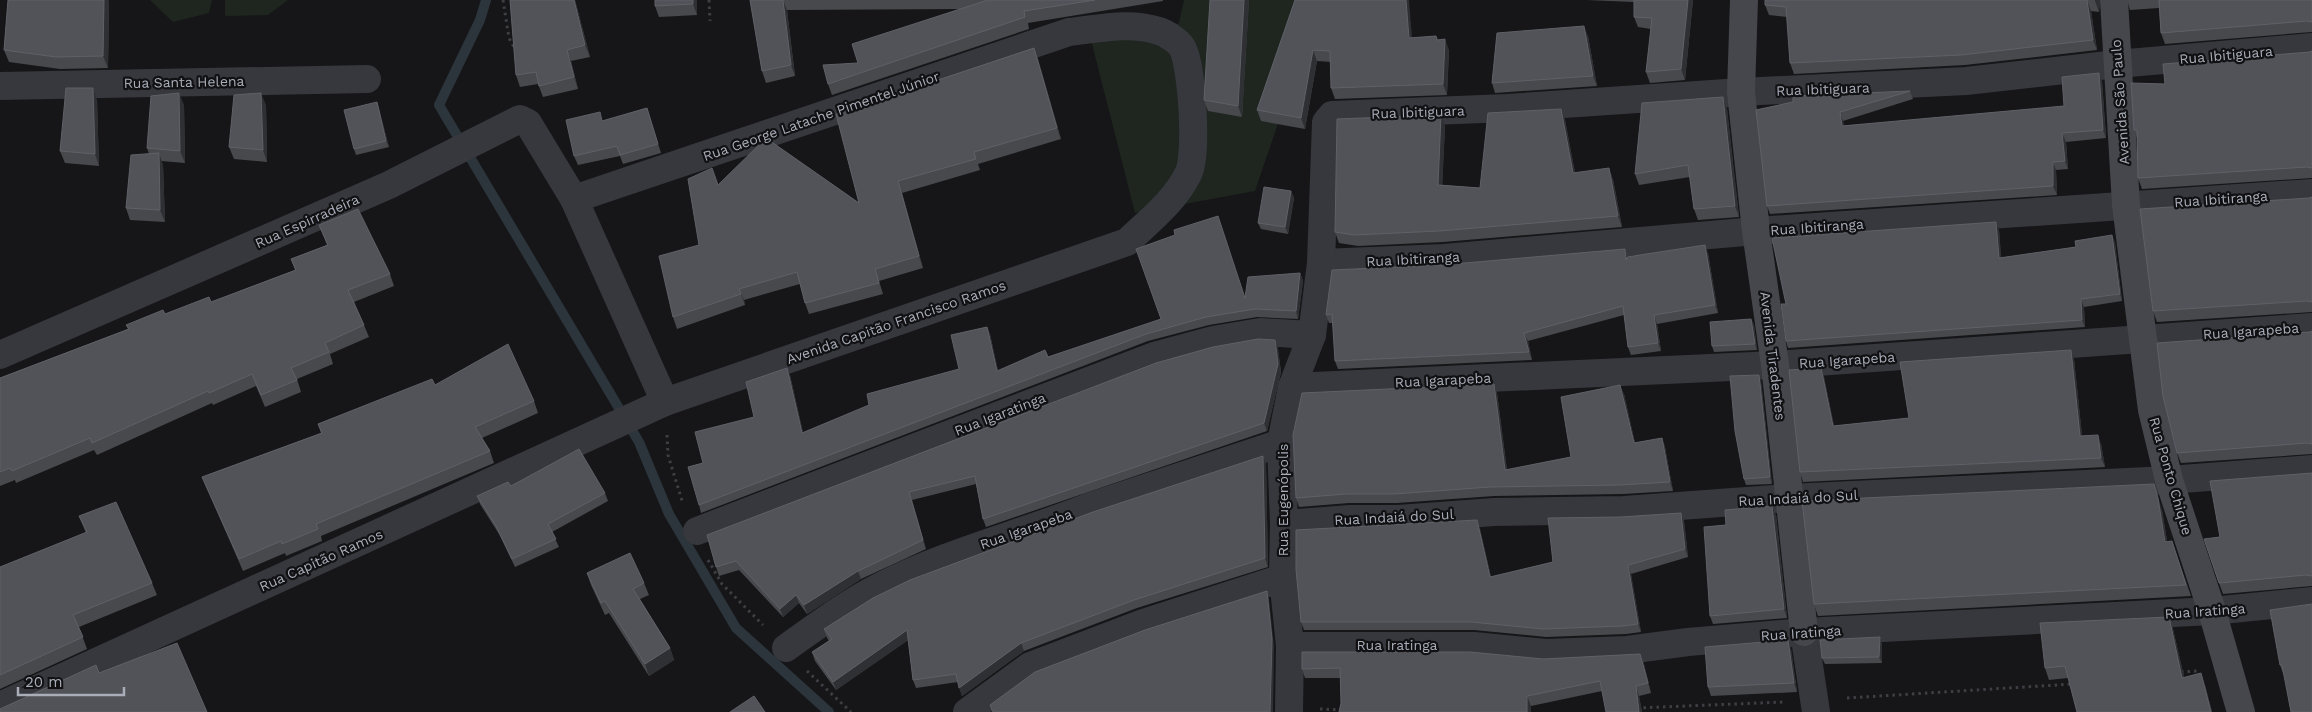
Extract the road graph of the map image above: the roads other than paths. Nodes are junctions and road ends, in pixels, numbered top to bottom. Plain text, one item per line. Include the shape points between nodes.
1 (1744, 0) edge
2 (2114, 0) edge
3 (2312, 47) edge
4 (2117, 64) junction
5 (367, 79) dead end
6 (0, 86) edge
7 (1740, 92) junction
8 (1332, 115) joint
9 (2312, 193) edge
10 (574, 199) junction
11 (2126, 205) junction
12 (1756, 231) junction
13 (1127, 242) joint
14 (1321, 263) junction
15 (2312, 327) edge
16 (1312, 336) junction
17 (2142, 338) junction
18 (0, 355) edge
19 (1775, 365) junction
20 (1292, 387) junction
21 (654, 408) junction
22 (1281, 443) junction
23 (2312, 469) edge
24 (2169, 480) junction
25 (1789, 498) junction
26 (1284, 524) junction
27 (698, 531) road end
28 (1283, 578) junction
29 (2312, 601) edge
30 (2212, 611) junction
31 (1804, 632) junction
32 (1290, 646) junction
33 (786, 648) dead end
34 (0, 706) edge
35 (1816, 706) edge
36 (1284, 710) edge
37 (967, 712) edge
38 (2241, 712) edge

1 - 7 main road, Avenida Tiradentes
2 - 4 main road, Avenida São Paulo
3 - 4 street, Rua Ibitiguara
4 - 7 street, Rua Ibitiguara via 1966,81
4 - 11 main road, Avenida São Paulo
5 - 6 street, Rua Santa Helena
7 - 8 street, Rua Ibitiguara via 1507,108
7 - 12 main road, Avenida Tiradentes
8 - 14 street, Rua Eugenópolis via 1326,122
9 - 11 street, Rua Ibitiranga
10 - 13 street, Rua George Latache Pimentel Júnior via 1068,32 1131,26 1161,31 1183,48 1190,78 1194,132 1189,172 1166,206
10 - 18 street, Rua Espirradeira via 528,123 515,120 388,185
10 - 21 street
11 - 12 street, Rua Ibitiranga
11 - 17 main road, Rua Ponto Chique
12 - 14 street, Rua Ibitiranga via 1444,258
12 - 19 main road, Avenida Tiradentes
13 - 21 street, Avenida Capitão Francisco Ramos
14 - 16 street, Rua Eugenópolis
15 - 17 street, Rua Igarapeba
16 - 20 street, Rua Eugenópolis
16 - 27 street, Rua Igaratinga via 1260,332 1213,340 1154,356
17 - 19 street, Rua Igarapeba
17 - 24 main road, Rua Ponto Chique via 2152,410
19 - 20 street, Rua Igarapeba
19 - 25 main road, Avenida Tiradentes
20 - 22 street, Rua Eugenópolis
21 - 34 street, Rua Capitão Ramos
22 - 26 street, Rua Eugenópolis
22 - 33 street, Rua Igarapeba via 950,555 881,586 836,612
23 - 24 street, Rua Indaiá do Sul
24 - 25 street, Rua Indaiá do Sul
24 - 30 main road, Rua Ponto Chique
25 - 26 street, Rua Indaiá do Sul via 1624,510 1494,512
25 - 31 main road, Avenida Tiradentes
26 - 28 street, Rua Eugenópolis
28 - 32 street, Rua Eugenópolis
28 - 37 street via 1143,623 1030,666
29 - 30 street, Rua Iratinga
30 - 31 street, Rua Iratinga
30 - 38 main road, Rua Ponto Chique
31 - 32 street, Rua Iratinga via 1627,650 1546,653 1474,646
31 - 35 street, Avenida Tiradentes
32 - 36 street, Rua Eugenópolis

